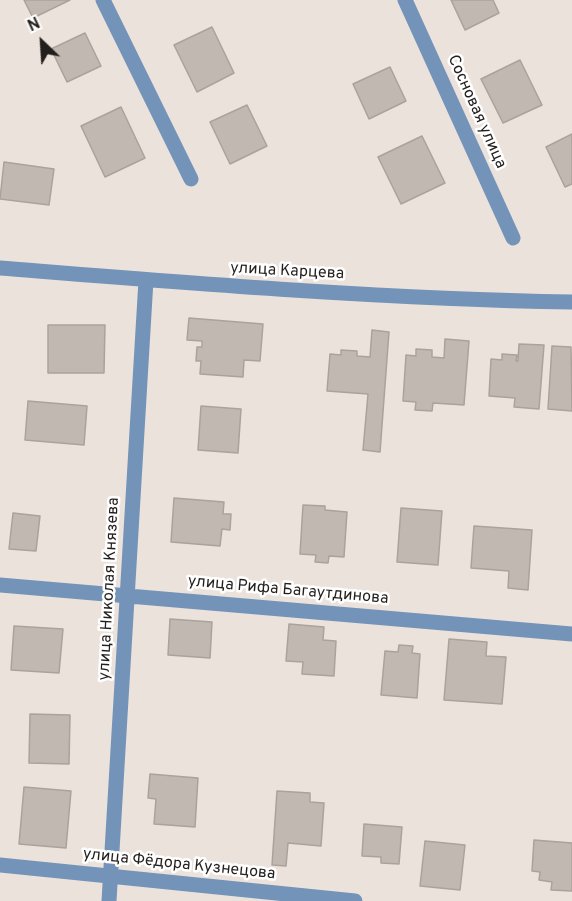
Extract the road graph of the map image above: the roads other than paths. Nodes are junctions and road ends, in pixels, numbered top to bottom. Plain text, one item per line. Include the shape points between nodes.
1 (103, 0) edge
2 (405, 0) edge
3 (191, 179) dead end
4 (513, 238) dead end
5 (0, 268) edge
6 (146, 280) junction
7 (572, 302) edge
8 (0, 585) edge
9 (127, 596) junction
10 (572, 634) edge
11 (0, 865) edge
12 (110, 876) junction
13 (109, 901) edge
14 (355, 901) edge

1 - 3 street
2 - 4 street, Сосновая улица
5 - 6 street, улица Карцева
6 - 7 street, улица Карцева
6 - 9 street, улица Николая Князева
8 - 9 street, улица Рифа Багаутдинова
9 - 10 street, улица Рифа Багаутдинова
9 - 12 street, улица Николая Князева
11 - 12 street, улица Фёдора Кузнецова
12 - 13 street, улица Николая Князева
12 - 14 street, улица Фёдора Кузнецова

